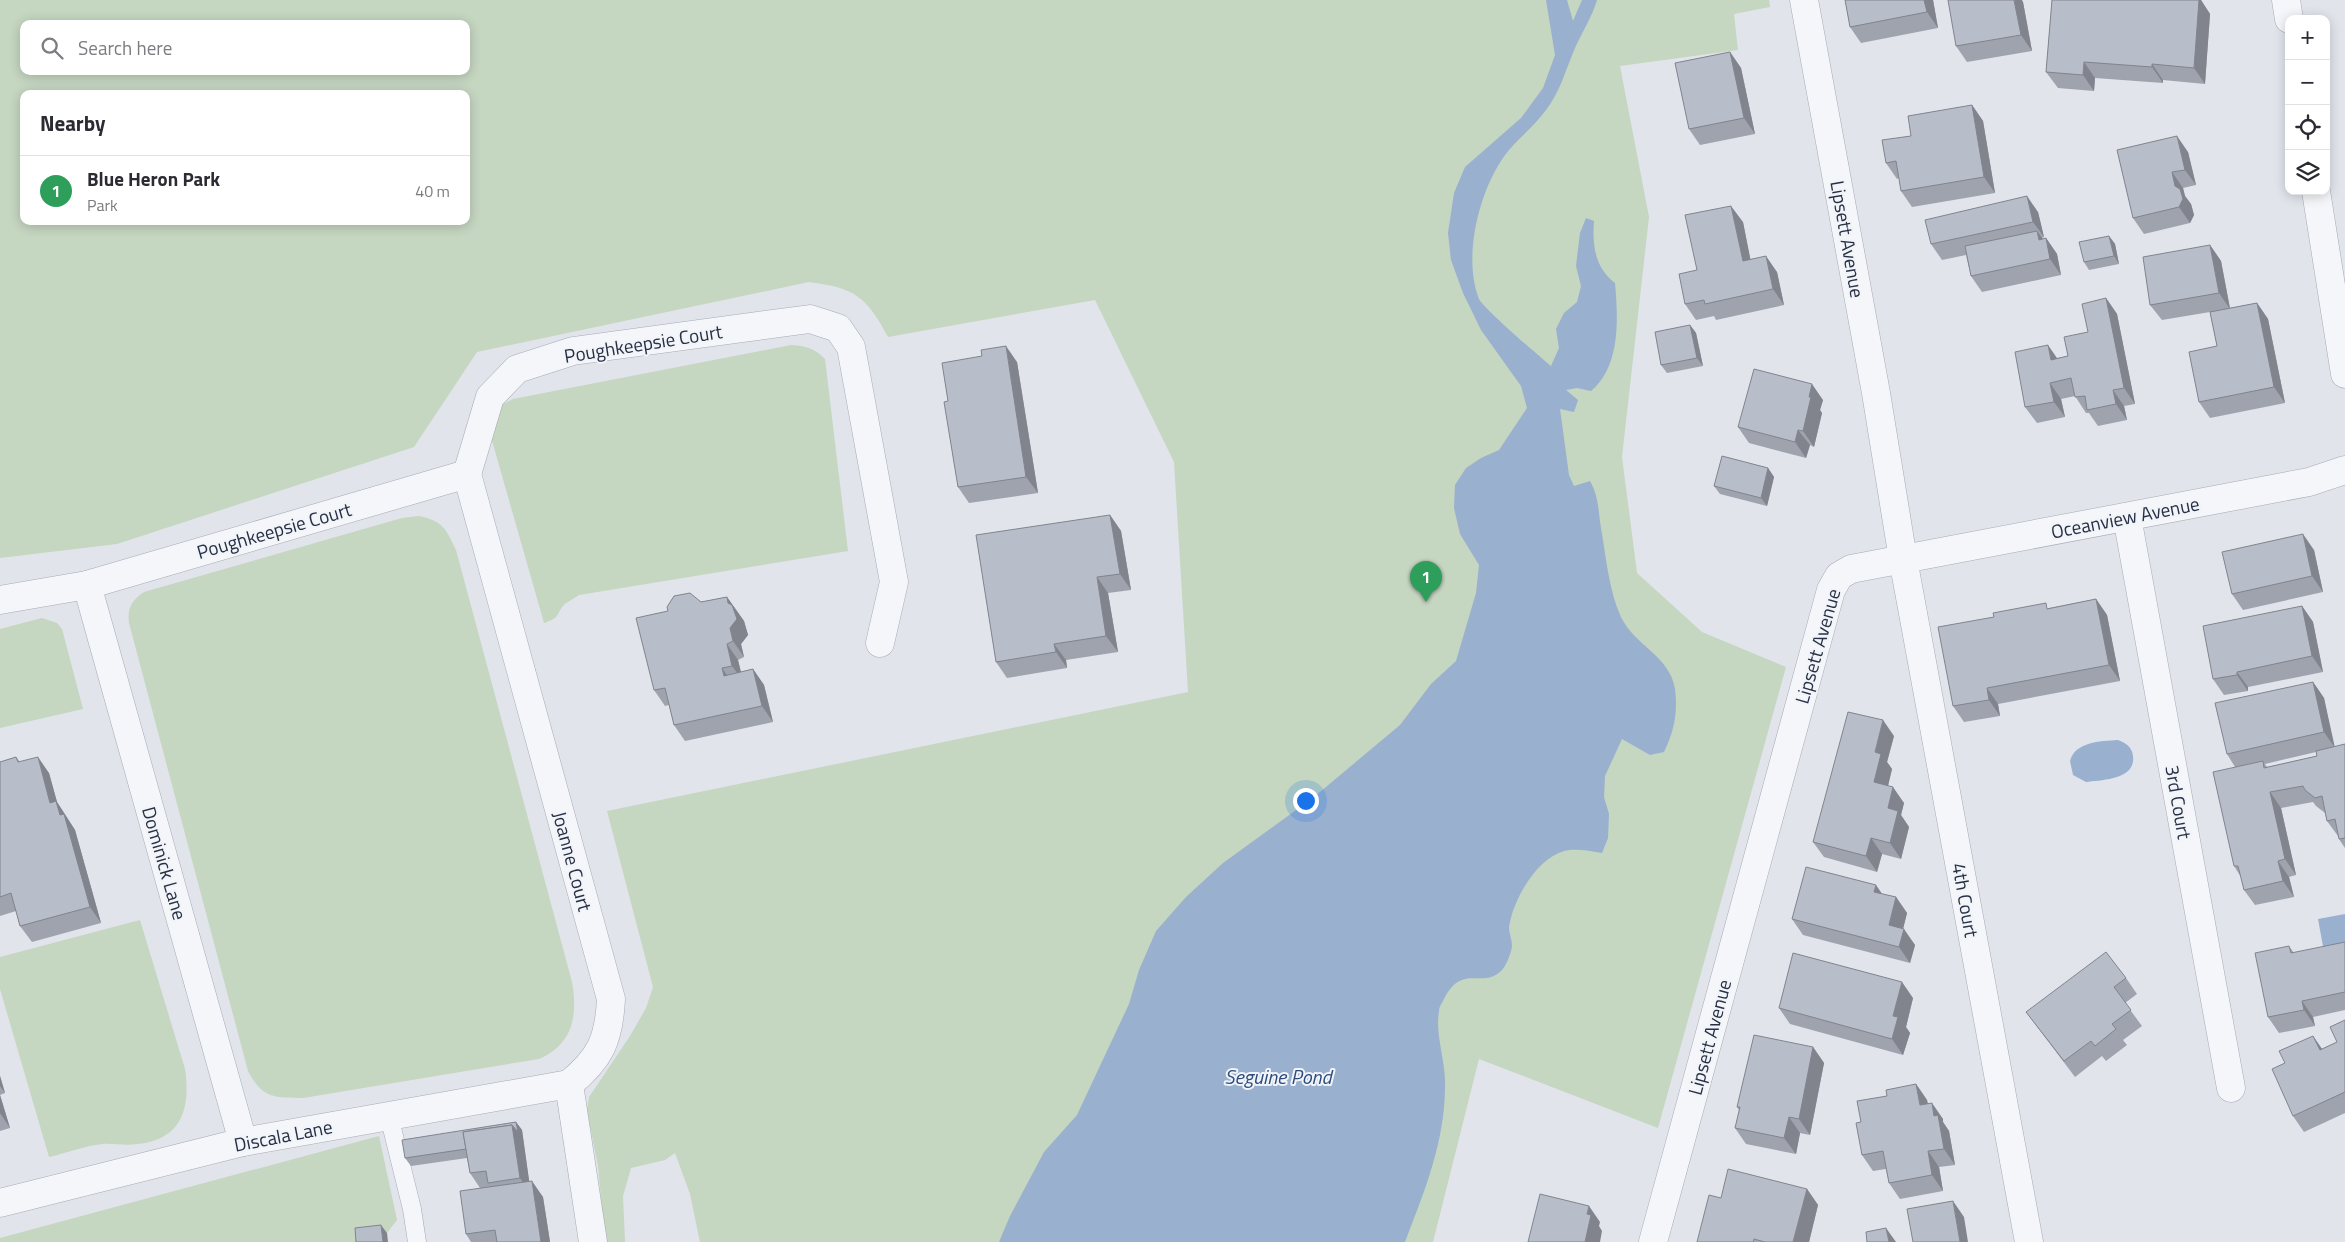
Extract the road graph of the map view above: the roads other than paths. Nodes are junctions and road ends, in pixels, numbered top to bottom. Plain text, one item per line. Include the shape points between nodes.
1 (1804, 0) edge
2 (2286, 0) edge
3 (2288, 15) edge
4 (2317, 195) edge
5 (2345, 374) edge
6 (2345, 470) edge
7 (467, 474) junction
8 (2127, 517) junction
9 (1903, 559) junction
10 (87, 585) junction
11 (0, 600) edge
12 (880, 643) dead end
13 (569, 1084) junction
14 (2231, 1088) dead end
15 (389, 1116) junction
16 (243, 1142) junction
17 (0, 1203) edge
18 (417, 1242) edge
19 (593, 1242) edge
20 (1653, 1242) edge
21 (2029, 1242) edge

1 - 9 street, Lipsett Avenue
2 - 3 street
4 - 5 street
6 - 8 street, Oceanview Avenue via 2309,482
7 - 10 street, Poughkeepsie Court
7 - 12 street, Poughkeepsie Court via 490,397 517,369 573,351 810,319 838,328 851,347 894,582
7 - 13 street, Joanne Court via 611,1000 610,1023 602,1047 588,1068
8 - 9 street, Oceanview Avenue
8 - 14 street, 3rd Court
9 - 20 street, Lipsett Avenue via 1851,569 1839,576 1832,590
9 - 21 street, 4th Court
10 - 11 street, Poughkeepsie Court
10 - 16 street, Dominick Lane
13 - 15 street, Discala Lane
13 - 19 street
15 - 16 street, Discala Lane
15 - 18 lane
16 - 17 street, Discala Lane

